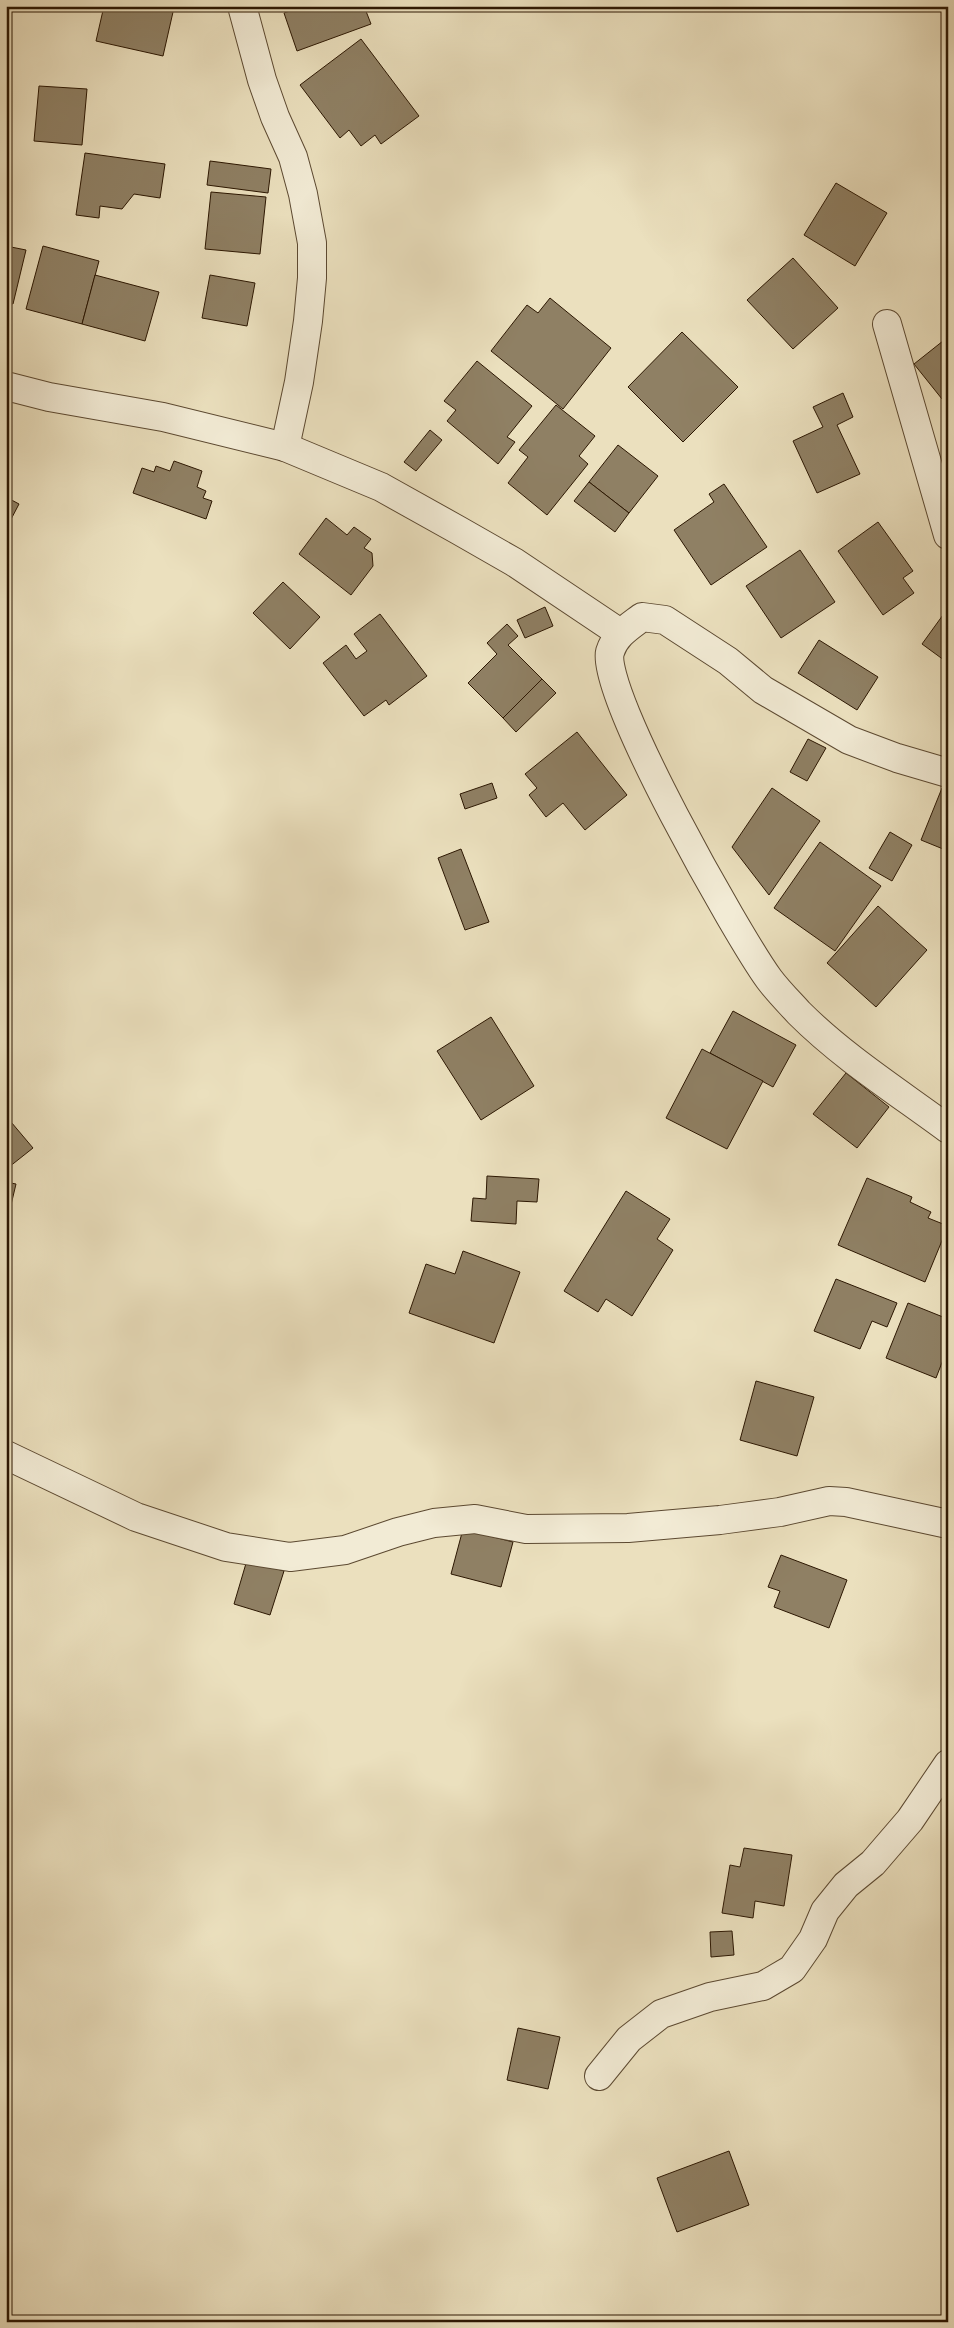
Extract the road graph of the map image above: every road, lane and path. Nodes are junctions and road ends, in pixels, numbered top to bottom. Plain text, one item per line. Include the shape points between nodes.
1 (242, 6) edge
2 (887, 324) dead end
3 (6, 386) edge
4 (285, 447) junction
5 (948, 535) edge
6 (620, 633) junction
7 (948, 773) edge
8 (948, 1129) edge
9 (6, 1455) edge
10 (948, 1524) edge
11 (948, 1764) edge
12 (599, 2076) dead end

1 - 4 street via 262,80 304,194 312,243 308,321
2 - 5 street
3 - 4 street via 48,397 163,417
4 - 6 street via 380,487 458,530 514,562
6 - 7 street via 642,617 665,620 728,661 763,690 849,740
6 - 8 street via 610,654 615,683 626,715 688,840 769,980 800,1014 844,1052
9 - 10 street via 136,1517 226,1547 290,1557 344,1550 434,1523 475,1519 526,1529 628,1528 780,1512 829,1501
11 - 12 street via 904,1827 873,1863 846,1885 825,1911 813,1939 792,1969 763,1986 710,1997 661,2014 629,2038

